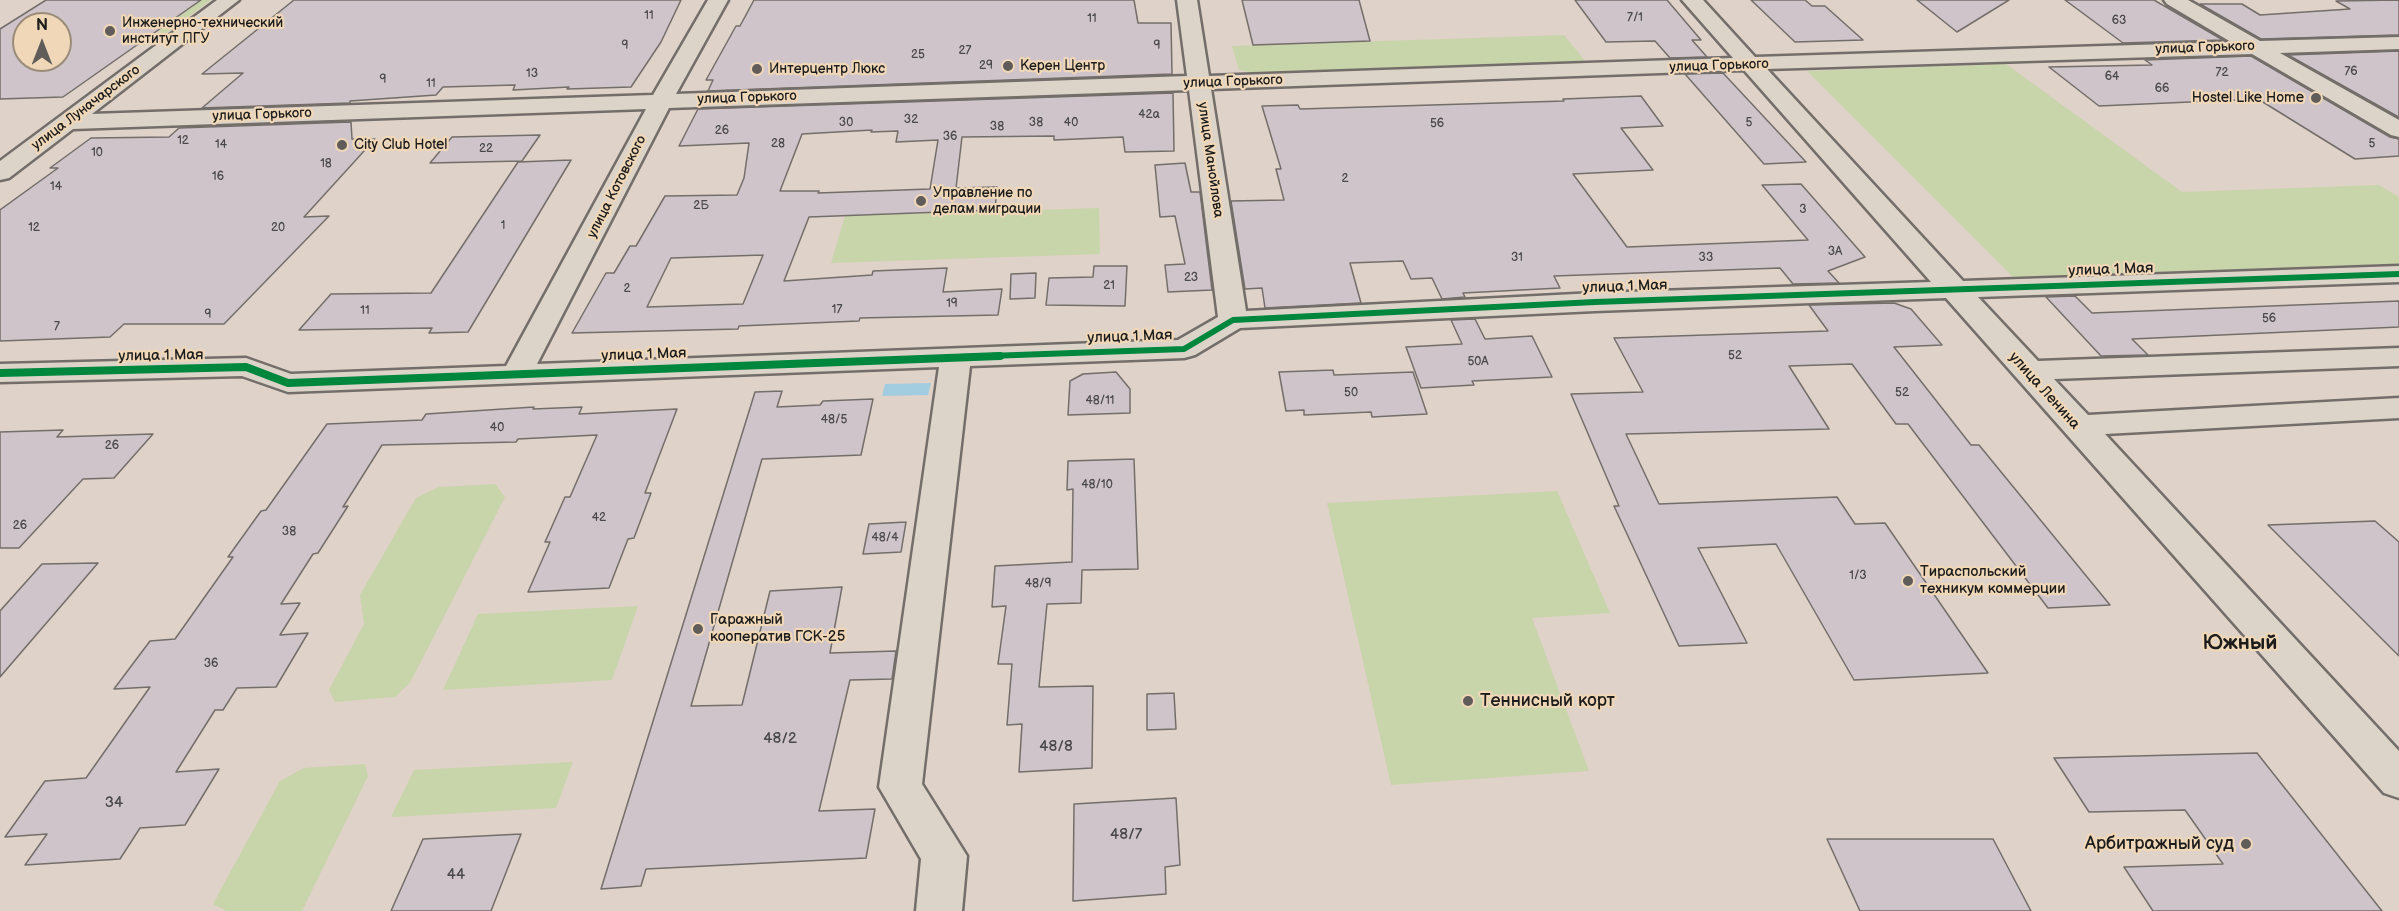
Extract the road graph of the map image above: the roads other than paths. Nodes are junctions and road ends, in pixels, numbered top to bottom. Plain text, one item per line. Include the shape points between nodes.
1 (229, 0) edge
2 (718, 0) edge
3 (1187, 0) edge
4 (1692, 0) edge
5 (2174, 0) edge
6 (2399, 43) edge
7 (2252, 47) junction
8 (1752, 64) junction
9 (1199, 84) junction
10 (661, 101) junction
11 (67, 122) junction
12 (2399, 130) edge
13 (0, 173) edge
14 (2399, 274) edge
15 (1953, 289) junction
16 (1233, 320) junction
17 (956, 357) junction
18 (2399, 357) edge
19 (2026, 371) junction
20 (0, 373) edge
21 (517, 374) junction
22 (2399, 408) edge
23 (2076, 426) junction
24 (2399, 780) edge
25 (939, 911) edge

1 - 11 street, улица Луначарского
2 - 10 street, улица Котовского
3 - 9 street, улица Манойлова
4 - 8 street, улица Ленина
5 - 7 street
6 - 7 street, улица Горького
7 - 8 street, улица Горького
7 - 12 street
8 - 9 street, улица Горького
8 - 15 street, улица Ленина
9 - 10 street, улица Горького
9 - 16 street, улица Манойлова
10 - 11 street, улица Горького
10 - 21 street, улица Котовского
11 - 13 street, улица Луначарского
14 - 15 street, улица 1 Мая
15 - 16 street, улица 1 Мая
15 - 19 street, улица Ленина
16 - 17 street, улица 1 Мая via 1184,349
17 - 21 street, улица 1 Мая
17 - 25 street via 900,787 944,856
18 - 19 street
19 - 23 street, улица Ленина
20 - 21 street, улица 1 Мая via 246,367 288,383
22 - 23 street
23 - 24 street, улица Ленина

